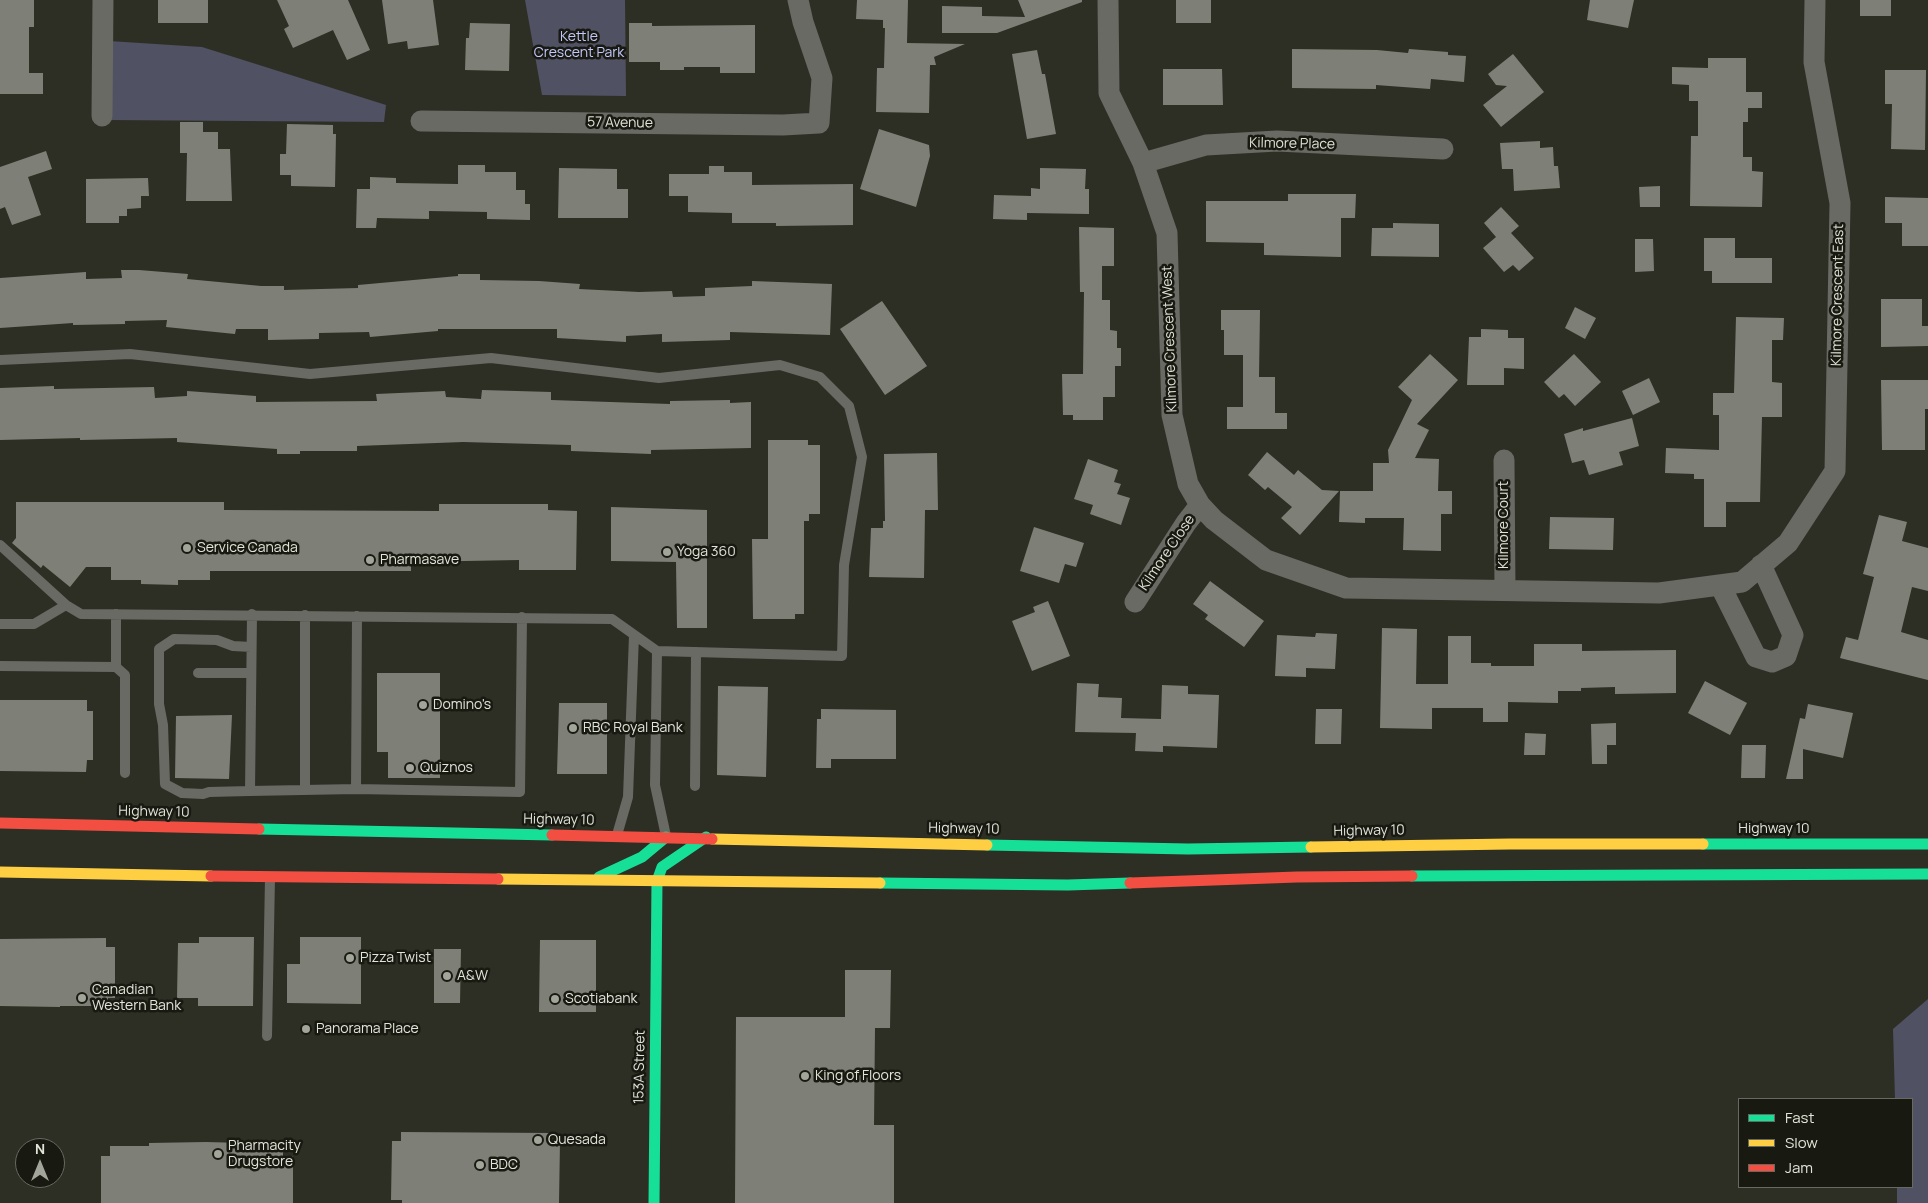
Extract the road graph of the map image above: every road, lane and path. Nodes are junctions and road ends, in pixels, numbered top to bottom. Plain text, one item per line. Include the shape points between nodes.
1 (103, 0) edge
2 (798, 0) edge
3 (1108, 0) edge
4 (1816, 0) edge
5 (102, 116) dead end
6 (421, 121) dead end
7 (1443, 149) dead end
8 (1143, 163) junction
9 (0, 360) edge
10 (1504, 460) dead end
11 (1200, 505) junction
12 (0, 545) edge
13 (1761, 565) junction
14 (1720, 585) junction
15 (1505, 590) junction
16 (1135, 602) dead end
17 (66, 605) junction
18 (116, 614) junction
19 (252, 614) junction
20 (305, 614) junction
21 (358, 616) junction
22 (522, 617) junction
23 (0, 624) edge
24 (634, 635) junction
25 (252, 647) junction
26 (656, 651) junction
27 (696, 652) junction
28 (0, 666) edge
29 (116, 667) junction
30 (198, 673) dead end
31 (251, 673) junction
32 (126, 773) dead end
33 (695, 786) dead end
34 (305, 789) junction
35 (356, 789) junction
36 (250, 791) junction
37 (0, 823) edge
38 (617, 836) junction
39 (666, 837) junction
40 (706, 838) junction
41 (1928, 844) edge
42 (0, 872) edge
43 (1928, 874) edge
44 (270, 877) junction
45 (593, 880) junction
46 (656, 881) junction
47 (267, 1036) dead end
48 (654, 1203) edge

1 - 5 street
2 - 6 street, 57 Avenue via 822,78 819,123
3 - 8 street, Kilmore Crescent West via 1109,94
4 - 13 street, Kilmore Crescent East via 1814,62 1840,203 1834,471 1788,543
7 - 8 street, Kilmore Place via 1277,141 1206,145
8 - 11 street, Kilmore Crescent West via 1167,233 1172,415 1188,484
9 - 27 lane via 130,354 310,374 491,358 659,378 780,365 820,377 849,406 862,457 844,565 842,656
10 - 15 street, Kilmore Court
11 - 15 street, Kilmore Crescent West via 1214,520 1266,560 1346,588
11 - 16 street, Kilmore Close
12 - 17 lane
13 - 14 street, Kilmore Crescent East via 1742,582
13 - 14 street via 1793,635 1786,656 1772,662 1756,657
14 - 15 street, Kilmore Crescent East via 1659,593
17 - 18 lane via 81,614
17 - 23 lane via 34,624
18 - 19 lane
18 - 29 lane
19 - 20 lane
19 - 25 lane
20 - 21 lane
20 - 34 lane
21 - 22 lane
21 - 35 lane
22 - 24 lane via 612,619
22 - 35 lane via 520,792
24 - 26 lane
24 - 38 lane via 628,797
25 - 31 lane
25 - 36 lane via 233,646 217,640 174,639 159,649 165,784 182,793
26 - 27 lane
26 - 39 lane via 655,785
27 - 33 lane
28 - 29 lane
29 - 32 lane via 125,675
30 - 31 lane
31 - 36 lane
34 - 35 lane
34 - 36 lane
37 - 38 main road, Highway 10
38 - 39 main road, Highway 10
39 - 40 main road, Highway 10
39 - 45 main road via 642,857
40 - 41 main road, Highway 10 via 1188,849 1510,844
40 - 46 main road via 662,867
42 - 44 main road
43 - 46 main road via 1297,877 1068,885
44 - 45 main road
44 - 47 lane
45 - 46 main road
46 - 48 main road, 153A Street

